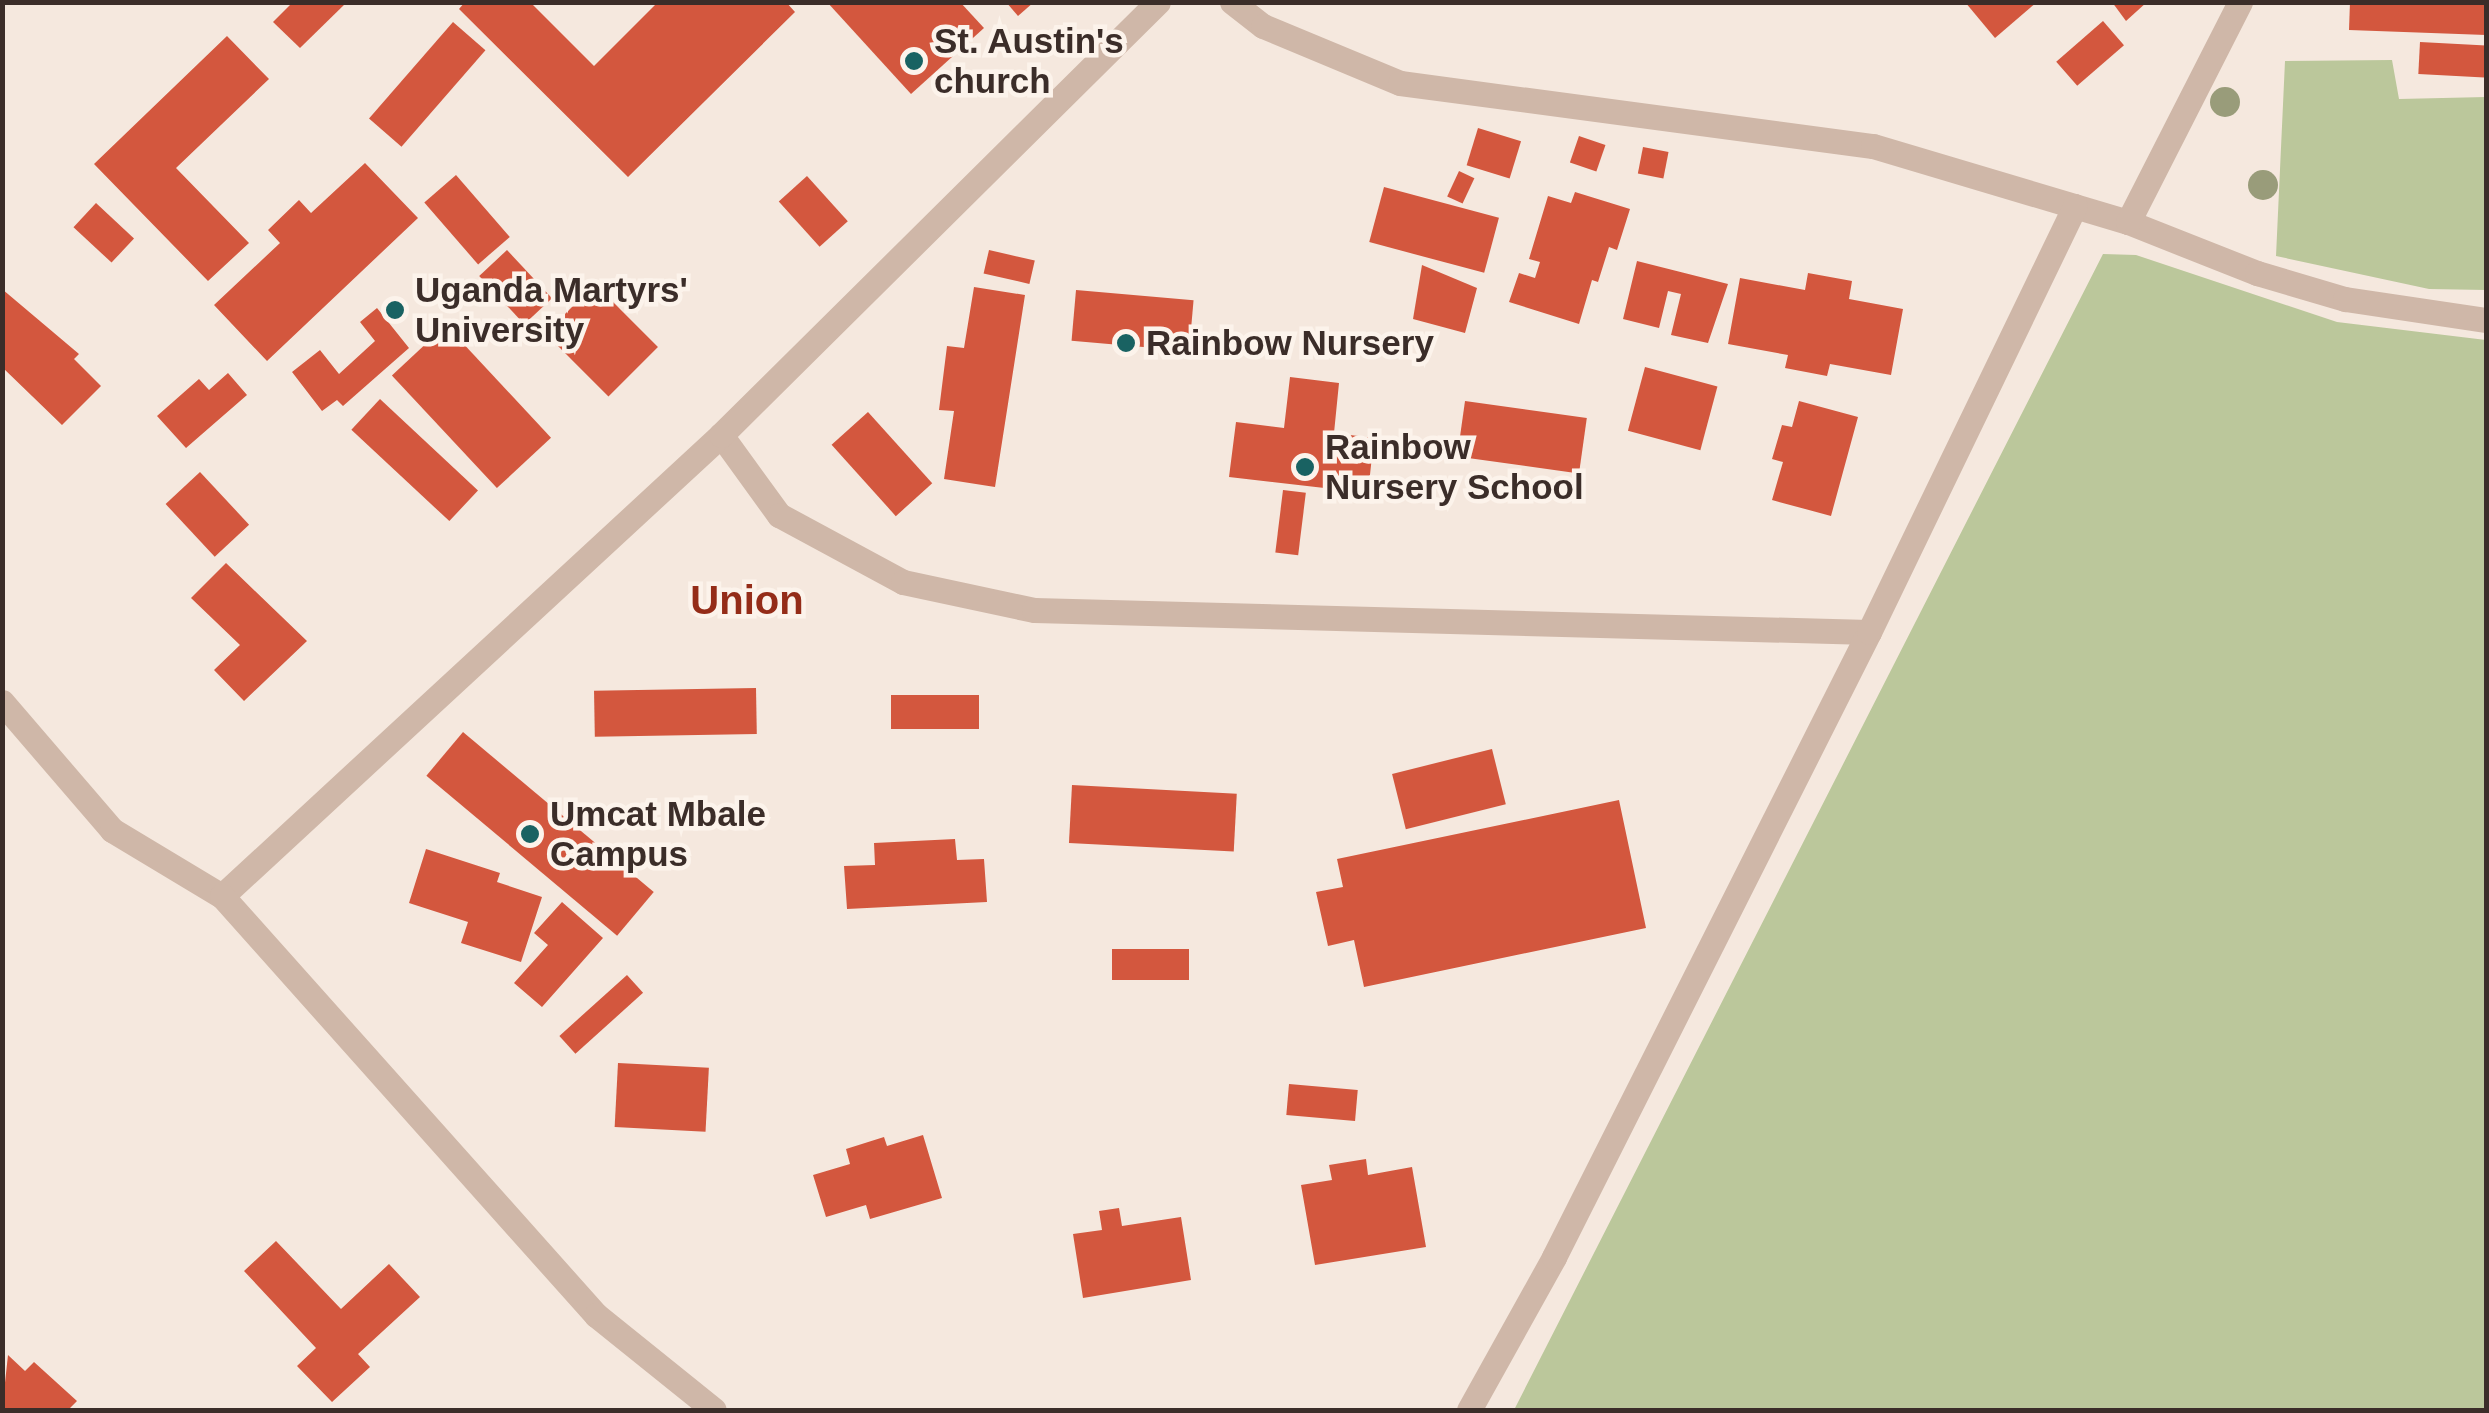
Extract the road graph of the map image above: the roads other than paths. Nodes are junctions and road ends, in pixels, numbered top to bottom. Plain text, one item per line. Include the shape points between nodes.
1 (1158, 2) edge
2 (1232, 2) edge
3 (2240, 2) edge
4 (2075, 206) junction
5 (2128, 222) junction
6 (2486, 320) edge
7 (721, 436) junction
8 (1868, 632) junction
9 (2, 702) edge
10 (222, 896) junction
11 (714, 1410) edge
12 (1469, 1410) edge

1 - 7 street
2 - 4 street via 1263,26 1400,83 1873,146
3 - 5 street
4 - 5 street
4 - 8 street
5 - 6 street via 2256,273 2345,299
7 - 8 street via 779,514 903,582 1034,610
7 - 10 street
8 - 12 street via 1554,1257
9 - 10 street via 112,830
10 - 11 street via 596,1314

